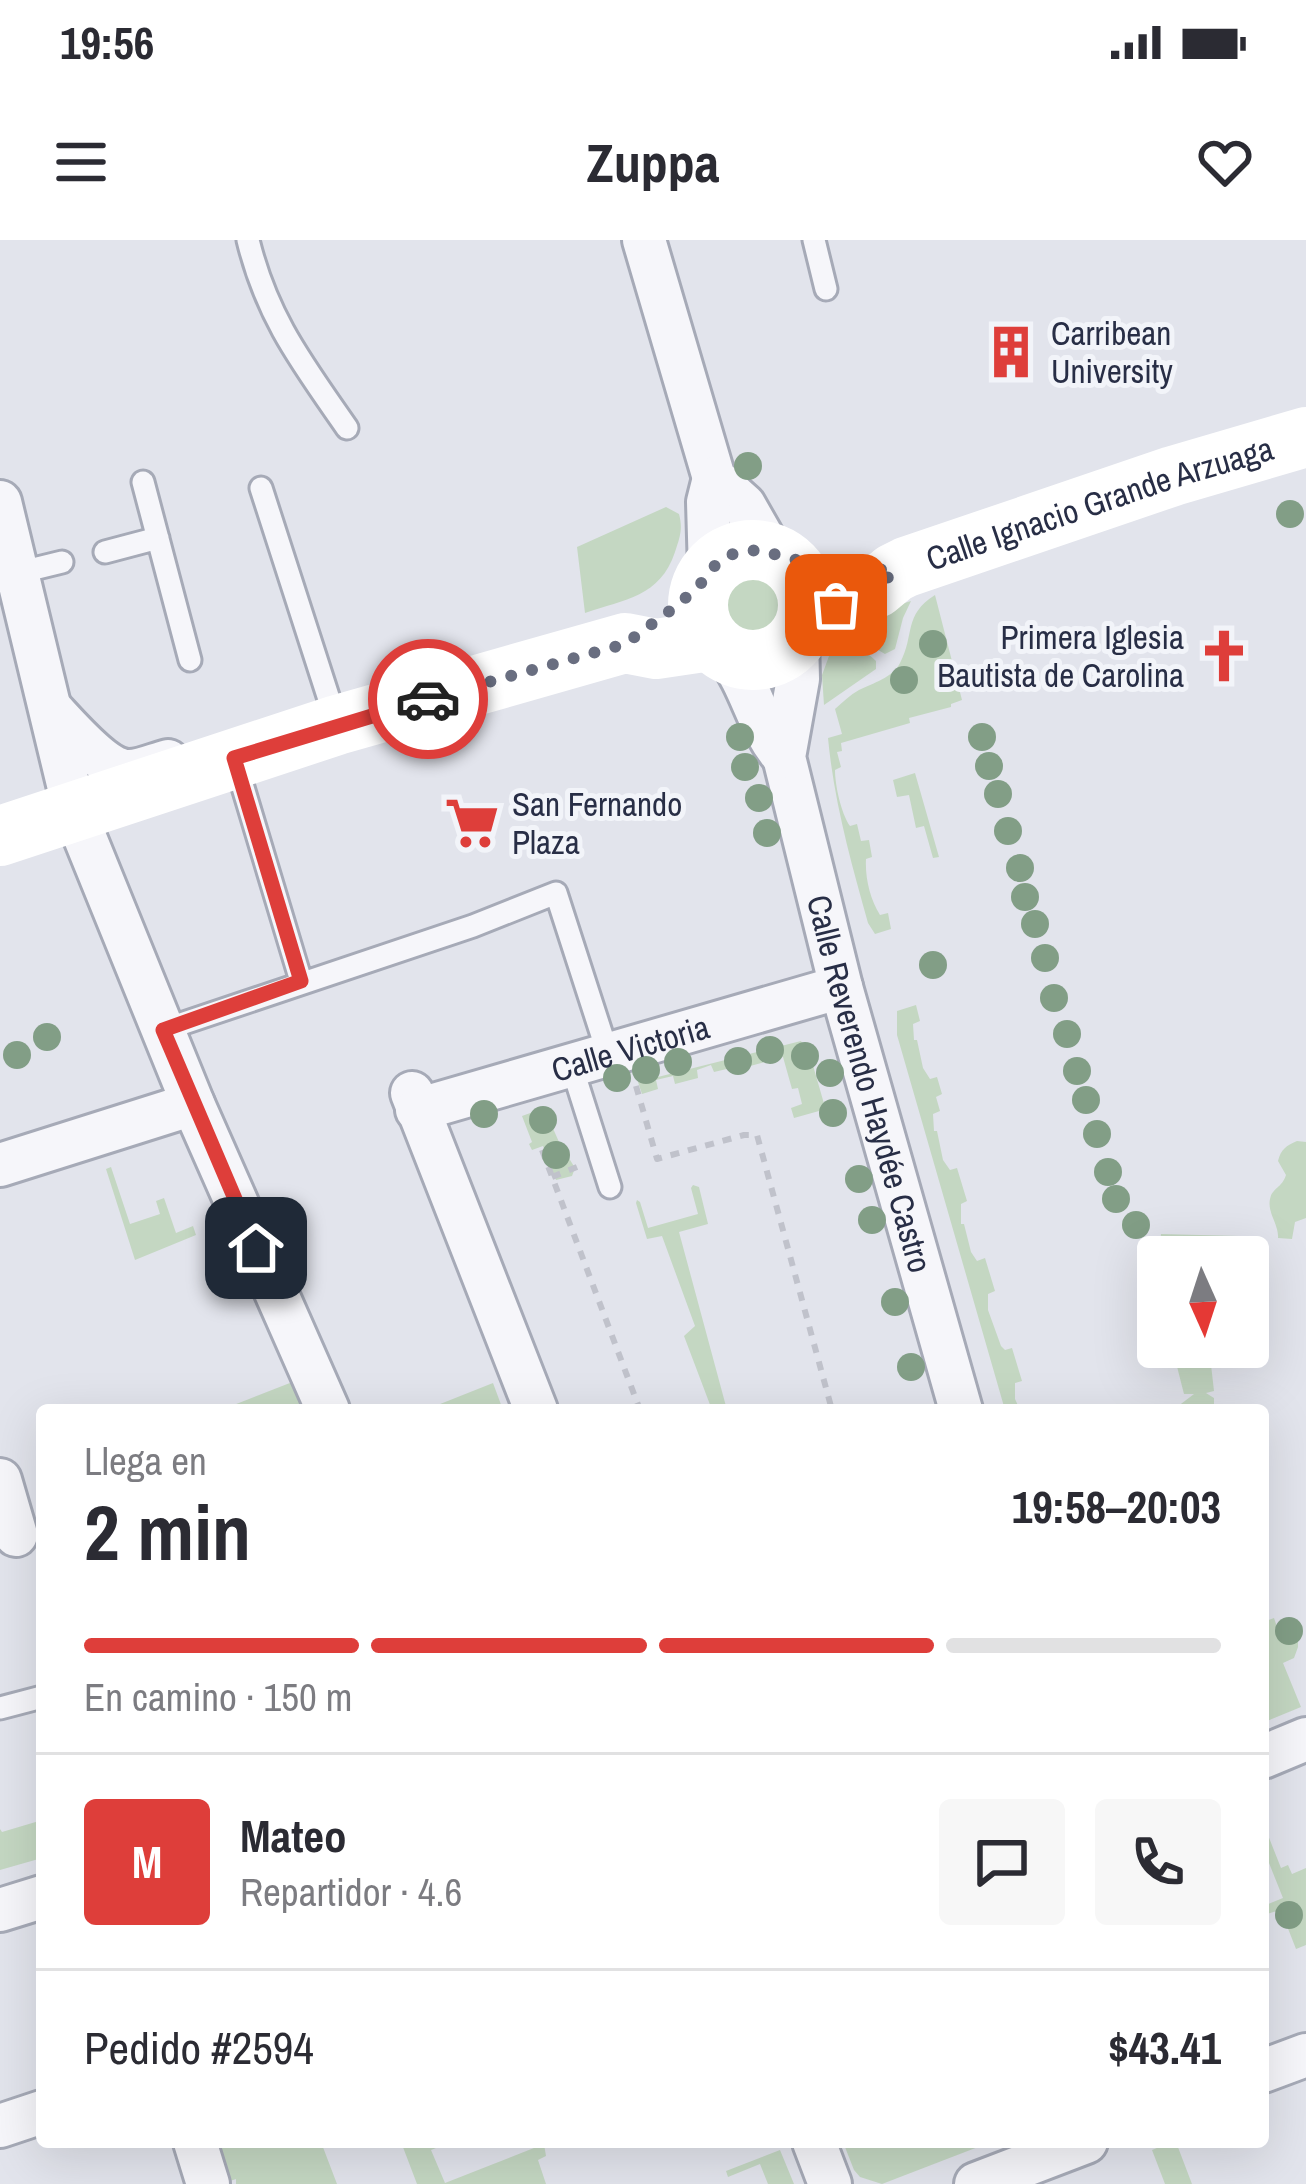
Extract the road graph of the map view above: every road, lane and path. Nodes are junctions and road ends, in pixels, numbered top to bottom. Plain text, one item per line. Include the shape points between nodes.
1 (248, 240) edge
2 (644, 240) edge
3 (814, 240) edge
4 (826, 289) dead end
5 (346, 428) dead end
6 (1306, 437) edge
7 (714, 478) junction
8 (143, 482) dead end
9 (262, 488) dead end
10 (0, 502) edge
11 (158, 538) junction
12 (105, 552) dead end
13 (775, 555) junction
14 (62, 562) dead end
15 (894, 572) junction
16 (16, 573) junction
17 (706, 576) junction
18 (800, 634) junction
19 (625, 644) junction
20 (718, 648) junction
21 (190, 660) dead end
22 (50, 709) junction
23 (337, 725) junction
24 (784, 757) junction
25 (229, 759) junction
26 (75, 813) junction
27 (0, 836) edge
28 (301, 981) junction
29 (841, 987) junction
30 (163, 1030) junction
31 (604, 1065) junction
32 (193, 1104) junction
33 (542, 1150) dead end
34 (0, 1165) edge
35 (575, 1168) dead end
36 (552, 1177) junction
37 (610, 1187) dead end
38 (325, 1404) edge
39 (534, 1404) edge
40 (638, 1404) edge
41 (830, 1404) edge
42 (959, 1404) edge
43 (0, 1480) edge
44 (19, 1534) edge
45 (36, 1698) edge
46 (0, 1708) edge
47 (1306, 1739) edge
48 (1269, 1754) edge
49 (36, 1899) edge
50 (0, 1910) edge
51 (1306, 2055) edge
52 (1269, 2069) edge
53 (36, 2114) edge
54 (0, 2126) edge
55 (197, 2148) edge
56 (816, 2148) edge
57 (1070, 2148) edge
58 (208, 2184) edge
59 (830, 2184) edge
60 (976, 2184) edge

1 - 5 lane via 282,334
2 - 7 street
3 - 4 lane
6 - 15 street, Calle Ignacio Grande Arzuaga
7 - 13 street via 744,505
7 - 17 street
8 - 11 lane
9 - 23 lane
10 - 16 street
11 - 12 lane
11 - 21 lane
13 - 15 street, Calle Ignacio Grande Arzuaga
13 - 17 street via 735,553
13 - 18 street via 806,588
14 - 16 lane
15 - 18 street, Calle Ignacio Grande Arzuaga
16 - 22 street
17 - 19 street
17 - 20 street via 699,622
18 - 20 street via 770,658 748,661
18 - 24 street, Calle Reverendo Haydée Castro
19 - 20 street
19 - 23 street
20 - 24 street, Calle Reverendo Haydée Castro via 744,679
22 - 25 street via 125,772 181,758
22 - 26 street
23 - 25 street
24 - 29 street, Calle Reverendo Haydée Castro
25 - 26 street
25 - 28 lane
26 - 27 street
26 - 30 street
28 - 30 lane
28 - 31 lane via 556,893
29 - 31 street, Calle Victoria
29 - 42 street, Calle Reverendo Haydée Castro
30 - 32 street
31 - 37 lane
31 - 39 street, Calle Victoria via 415,1102
31 - 41 path via 657,1159 757,1135
32 - 34 street
32 - 38 street
33 - 36 path
35 - 36 path
36 - 40 path
43 - 44 street
45 - 46 lane
47 - 48 street
49 - 50 street
51 - 52 street
53 - 54 street
55 - 58 street
56 - 59 street
57 - 60 street

